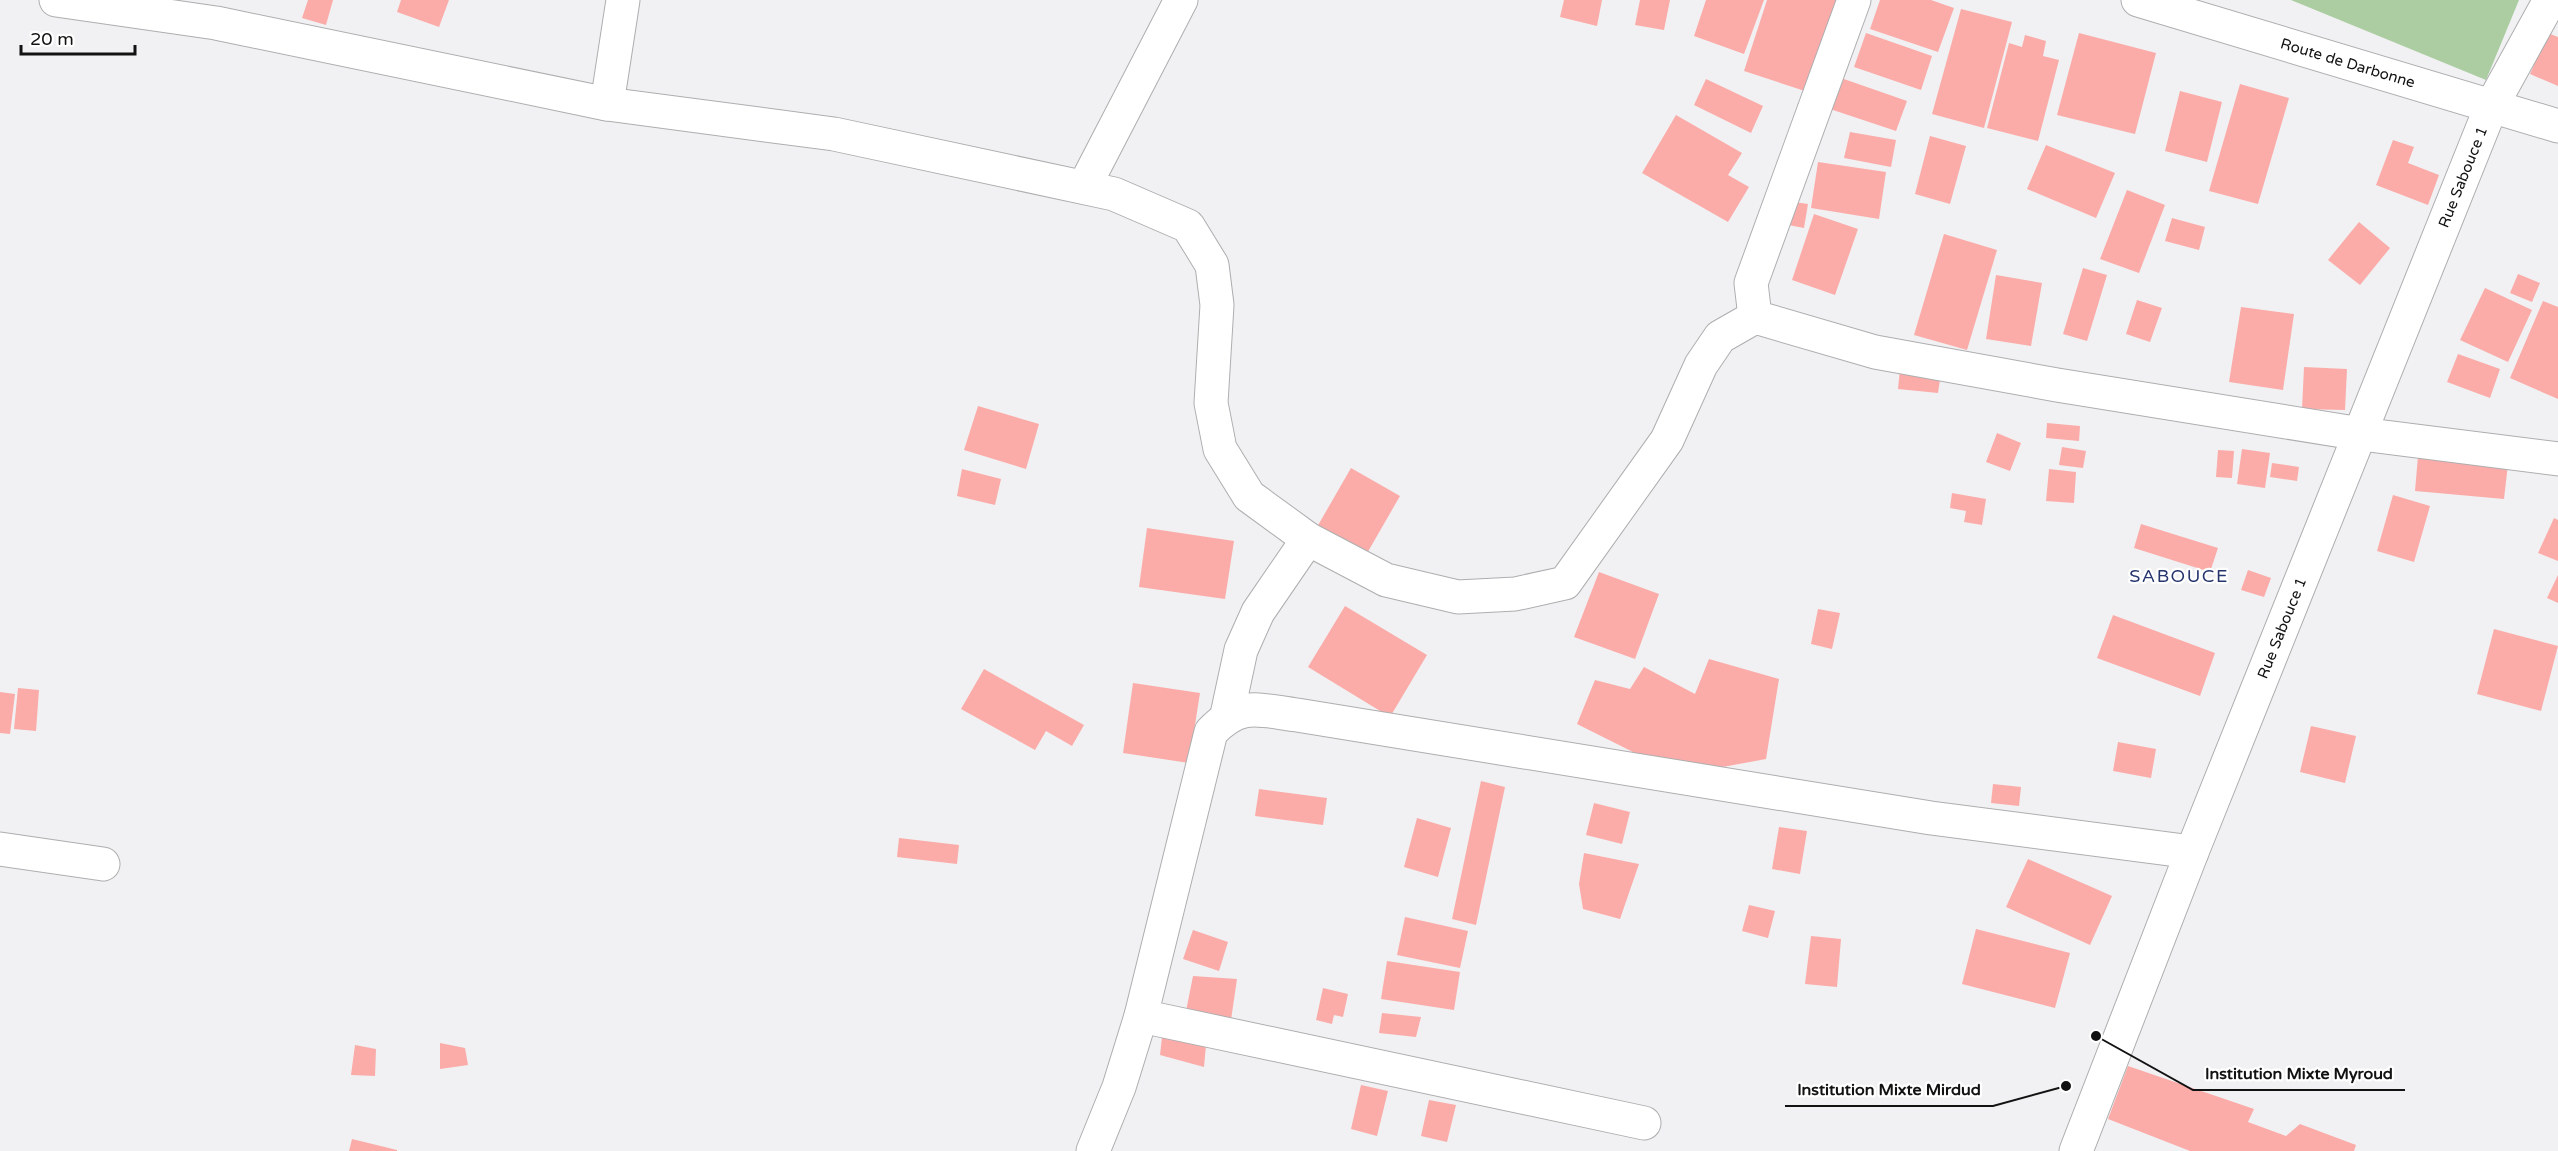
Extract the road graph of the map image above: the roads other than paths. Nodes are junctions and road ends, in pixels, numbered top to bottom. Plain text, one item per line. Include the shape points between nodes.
1 (56, 0) edge
2 (623, 0) edge
3 (1181, 0) edge
4 (1854, 0) edge
5 (2138, 0) edge
6 (2550, 0) edge
7 (607, 104) junction
8 (2491, 107) junction
9 (2558, 126) edge
10 (1084, 187) junction
11 (1755, 317) junction
12 (2361, 434) junction
13 (2558, 459) edge
14 (1308, 539) junction
15 (1227, 715) junction
16 (0, 849) edge
17 (2192, 852) junction
18 (103, 864) dead end
19 (1141, 1016) junction
20 (1644, 1123) dead end
21 (1093, 1151) edge
22 (2076, 1151) edge

1 - 7 street via 216,23
2 - 7 street
3 - 10 street
4 - 11 street via 1751,283
5 - 8 street, Route de Darbonne
6 - 8 street, Rue Sabouce 1
7 - 10 street via 834,134
8 - 9 street, Route de Darbonne
8 - 12 street, Rue Sabouce 1
10 - 14 street via 1114,194 1188,226 1212,266 1217,305 1211,403 1220,449 1248,496
11 - 12 street via 1875,352
11 - 14 street via 1720,337 1701,365 1667,440 1565,583 1515,594 1458,597 1386,580
12 - 13 street
12 - 17 street, Rue Sabouce 1
14 - 15 street via 1258,612 1241,650
15 - 17 street via 1251,709 1297,715 1931,818
15 - 19 street via 1211,732
16 - 18 street
17 - 22 street, Rue Sabouce 1
19 - 20 street
19 - 21 street via 1119,1087

